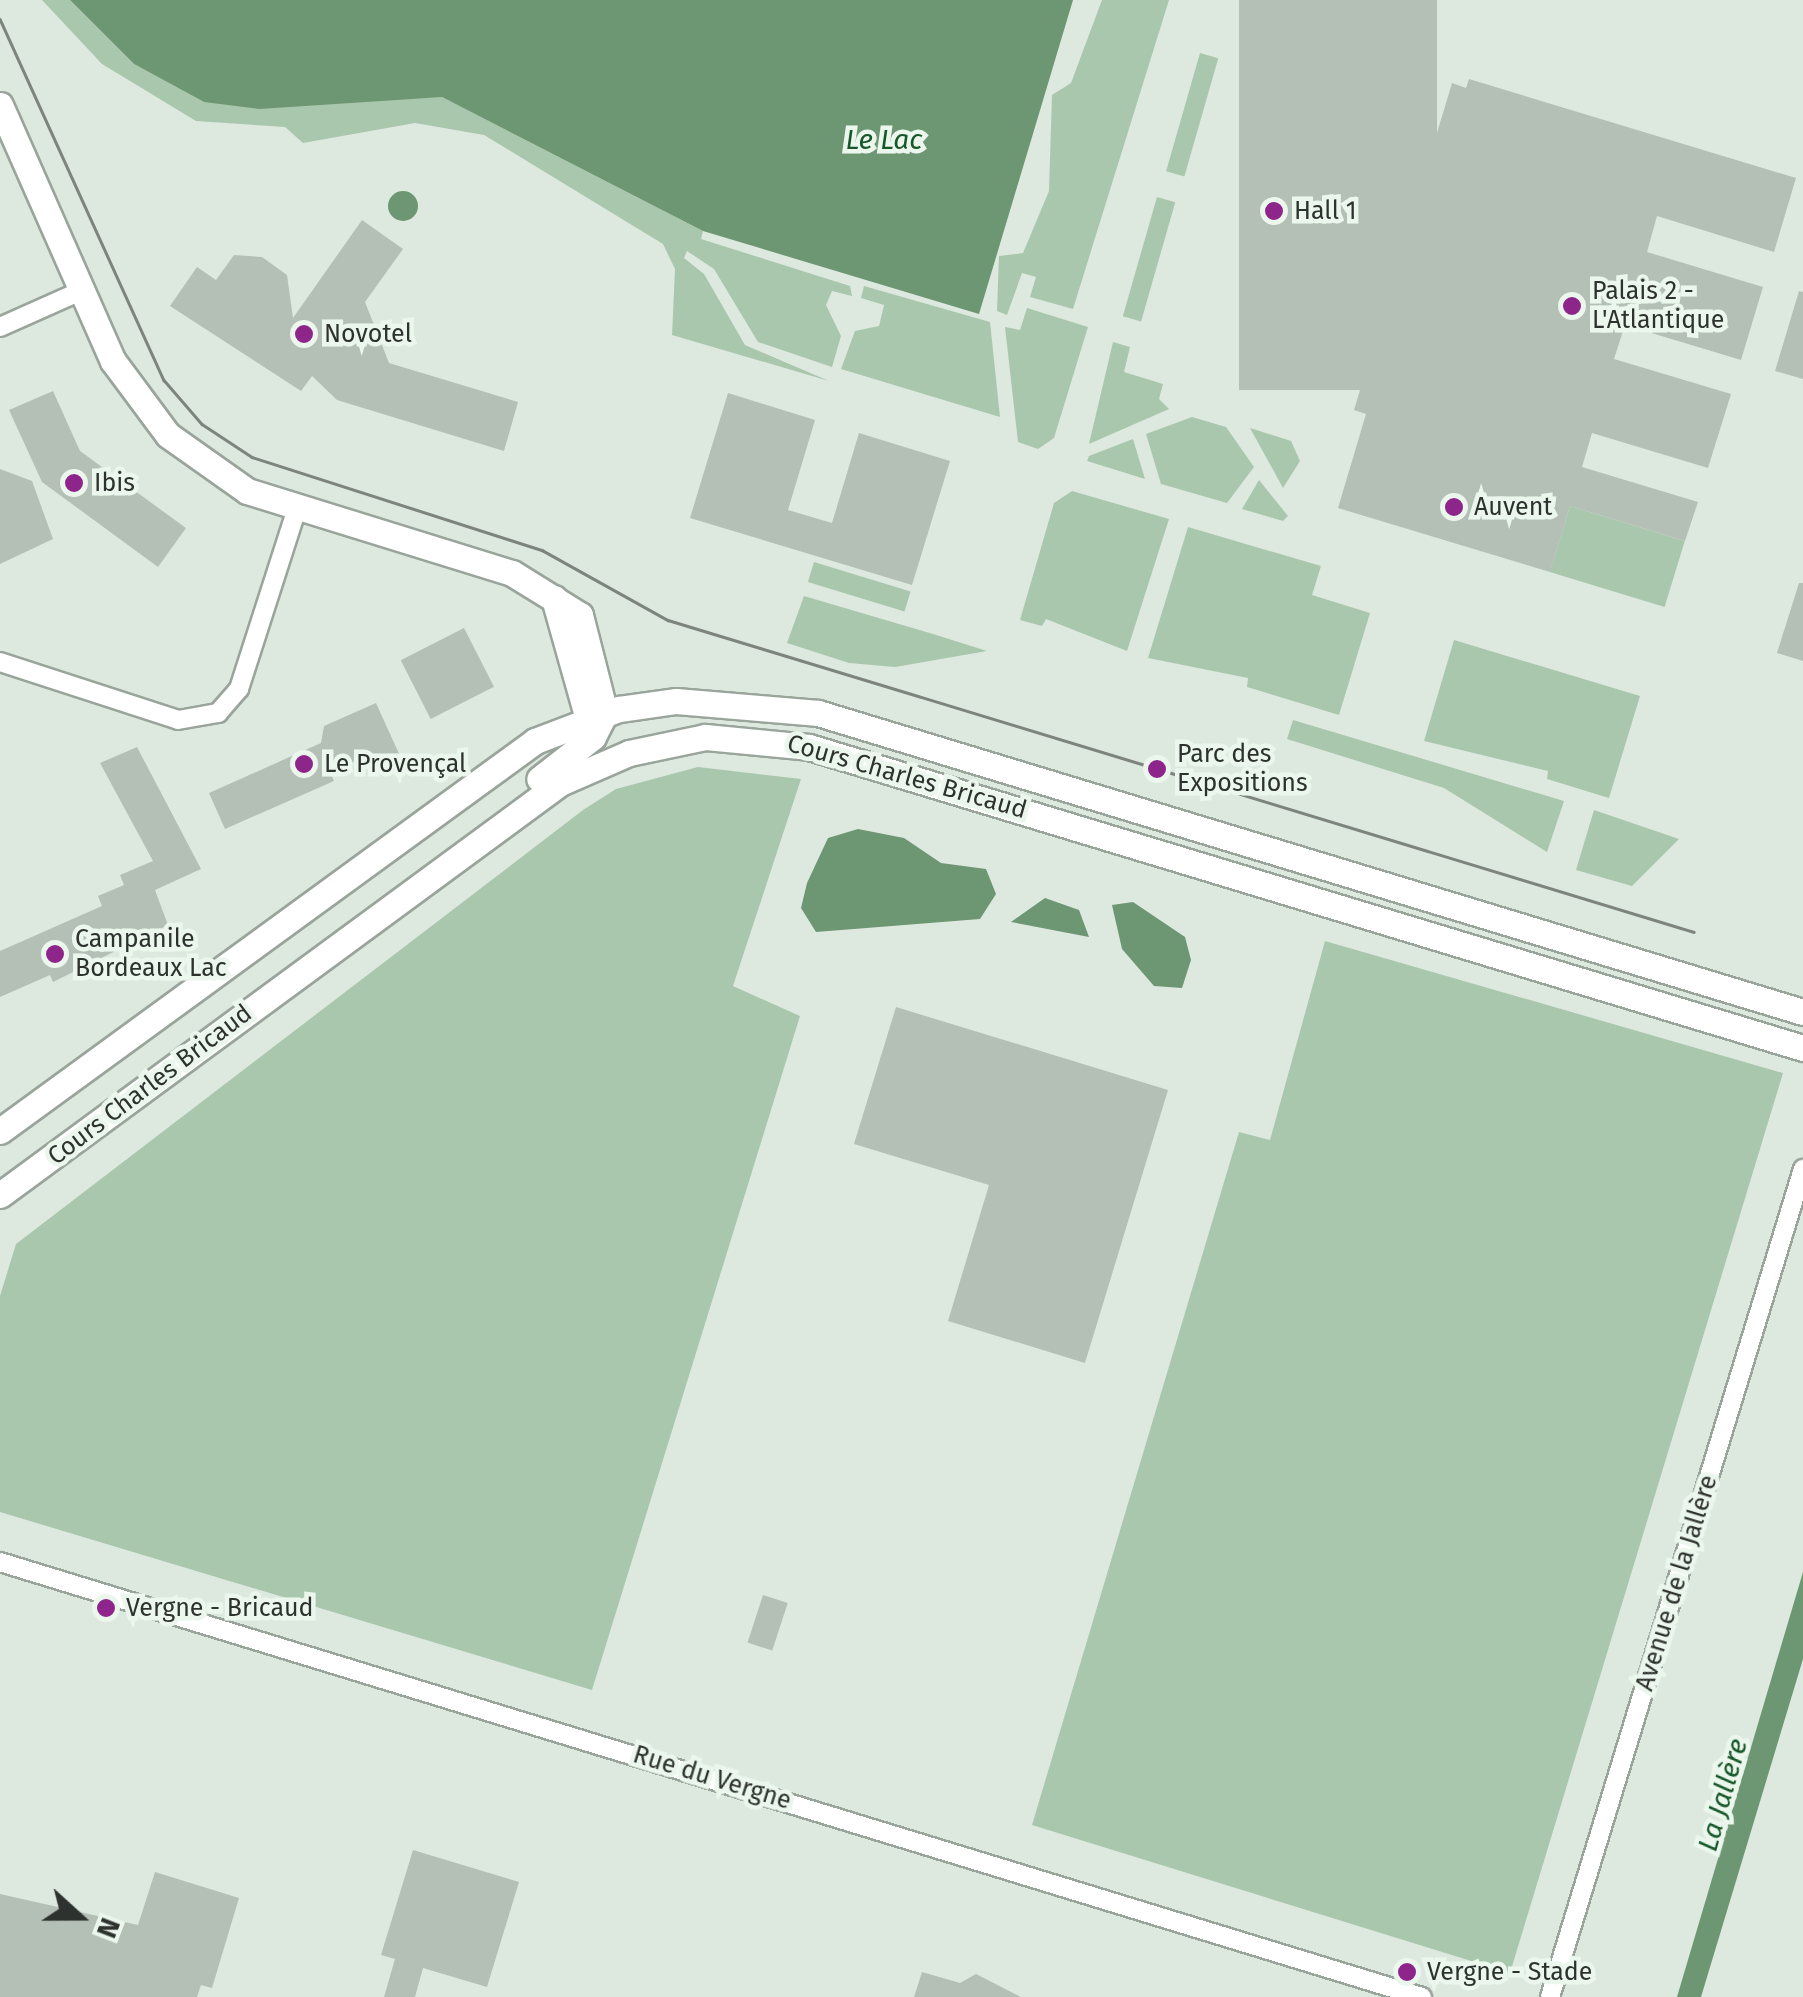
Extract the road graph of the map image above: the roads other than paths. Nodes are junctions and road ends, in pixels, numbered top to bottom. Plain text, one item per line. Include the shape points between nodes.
1 (0, 105) edge
2 (81, 291) junction
3 (0, 326) edge
4 (297, 508) junction
5 (0, 662) edge
6 (597, 732) junction
7 (1803, 1012) edge
8 (1803, 1048) edge
9 (0, 1132) edge
10 (1803, 1169) edge
11 (0, 1196) edge
12 (0, 1562) edge
13 (1422, 1997) edge
14 (1550, 1997) edge

1 - 2 main road
2 - 3 street
2 - 4 main road via 112,361 168,435 232,484
4 - 5 street via 239,689 218,714 178,720
4 - 6 main road via 552,594 580,615
6 - 7 main road, Cours Charles Bricaud via 719,699 818,713
6 - 8 main road, Cours Charles Bricaud via 786,741
6 - 9 main road, Cours Charles Bricaud via 504,762
6 - 11 main road, Cours Charles Bricaud via 475,825 418,882
10 - 14 street, Avenue de la Jallère
12 - 13 street, Rue du Vergne

